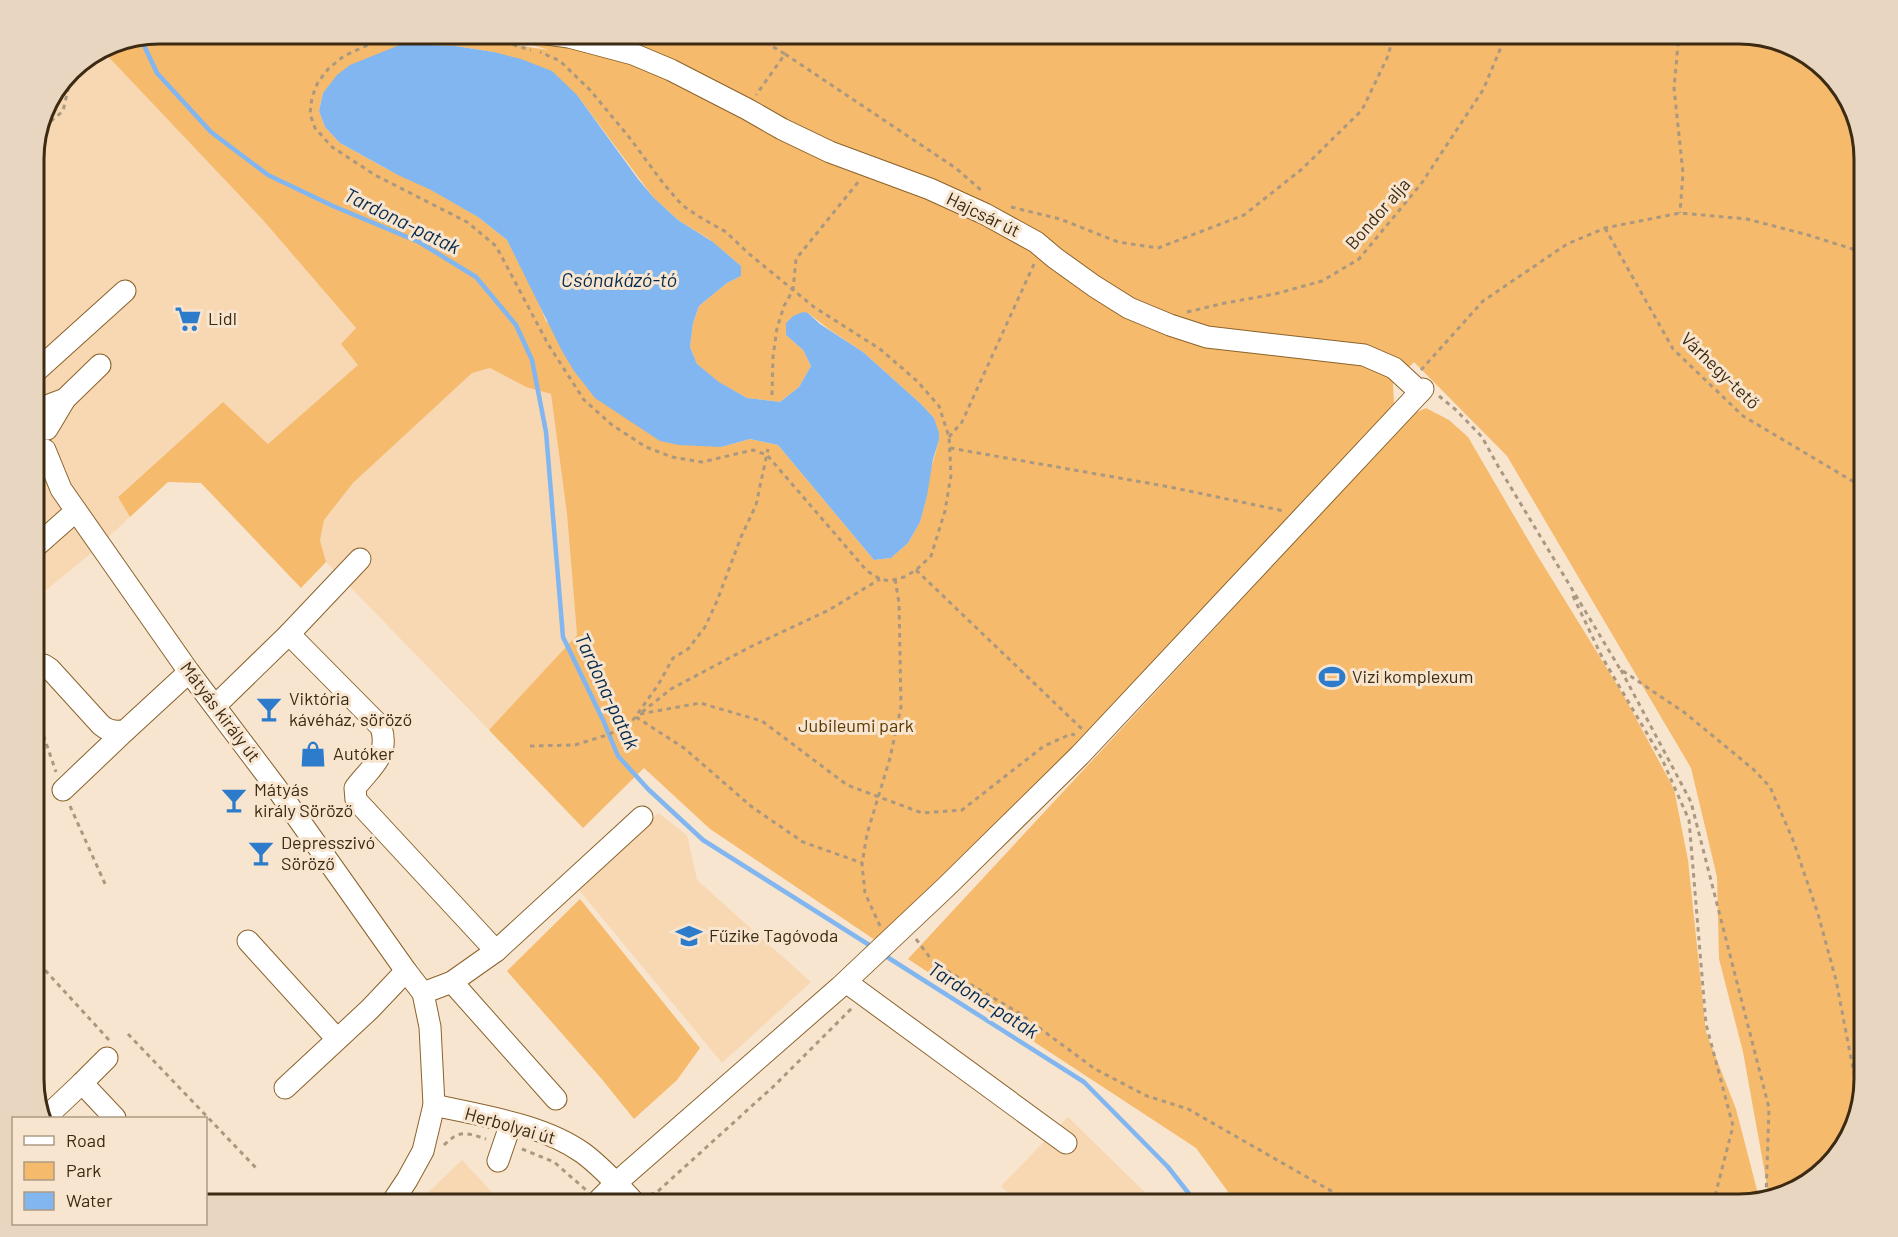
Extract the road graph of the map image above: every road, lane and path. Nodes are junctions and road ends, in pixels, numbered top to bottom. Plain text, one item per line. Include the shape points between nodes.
1 (370, 44) edge
2 (512, 44) edge
3 (595, 44) edge
4 (768, 44) edge
5 (1391, 44) edge
6 (1503, 44) edge
7 (1678, 44) edge
8 (785, 54) junction
9 (68, 88) edge
10 (747, 109) junction
11 (49, 123) edge
12 (870, 168) junction
13 (988, 195) dead end
14 (1680, 213) junction
15 (1020, 214) dead end
16 (1605, 228) junction
17 (1042, 247) junction
18 (1854, 250) edge
19 (793, 290) junction
20 (125, 291) dead end
21 (1184, 312) dead end
22 (44, 364) edge
23 (100, 365) dead end
24 (1417, 388) junction
25 (772, 395) dead end
26 (65, 399) junction
27 (44, 407) edge
28 (950, 437) junction
29 (44, 443) edge
30 (950, 448) junction
31 (768, 449) dead end
32 (767, 455) junction
33 (44, 468) edge
34 (1854, 482) edge
35 (44, 488) edge
36 (52, 492) junction
37 (76, 511) junction
38 (1303, 515) junction
39 (44, 539) edge
40 (360, 559) dead end
41 (916, 570) junction
42 (880, 579) junction
43 (896, 579) junction
44 (1567, 583) junction
45 (289, 634) junction
46 (44, 665) edge
47 (1620, 669) junction
48 (189, 672) junction
49 (215, 706) junction
50 (636, 717) junction
51 (126, 730) junction
52 (1094, 741) junction
53 (530, 746) dead end
54 (63, 790) dead end
55 (877, 796) junction
56 (642, 817) dead end
57 (862, 864) junction
58 (906, 926) junction
59 (248, 941) dead end
60 (881, 949) junction
61 (496, 951) junction
62 (44, 970) edge
63 (406, 971) junction
64 (452, 982) junction
65 (846, 982) junction
66 (423, 993) junction
67 (852, 1007) dead end
68 (128, 1034) dead end
69 (337, 1039) junction
70 (112, 1053) joint
71 (1854, 1078) edge
72 (82, 1083) junction
73 (285, 1088) dead end
74 (556, 1099) dead end
75 (434, 1105) junction
76 (50, 1114) edge
77 (113, 1117) edge
78 (511, 1123) junction
79 (1066, 1143) dead end
80 (423, 1151) junction
81 (501, 1153) junction
82 (258, 1170) dead end
83 (616, 1183) junction
84 (1766, 1191) edge
85 (398, 1194) edge
86 (589, 1194) edge
87 (606, 1194) edge
88 (626, 1194) edge
89 (653, 1194) edge
90 (1337, 1194) edge
91 (1716, 1194) edge

1 - 32 path via 329,68 312,96 310,114 315,128 332,147 375,175 467,222 496,246 548,344 584,400 612,425 646,447 672,457 702,462 753,450
2 - 19 path via 560,61 590,90 682,205 726,231
3 - 10 street, Hajcsár út via 671,70
4 - 8 path
5 - 15 path via 1362,110 1302,169 1244,215 1158,248 1118,242 1060,219 1006,205
6 - 21 path, Bondor alja via 1484,90 1421,184 1359,259 1322,281
7 - 14 path via 1674,88 1683,173
8 - 10 path
8 - 13 path via 957,169
9 - 11 path via 63,111
10 - 12 street, Hajcsár út
12 - 17 street, Hajcsár út via 976,210
12 - 19 path via 796,259
14 - 16 path
14 - 18 path via 1747,219
16 - 24 path via 1567,244 1483,301
16 - 34 path, Várhegy-tető via 1673,349 1743,416
17 - 24 street, Hajcsár út via 1129,308 1170,325 1207,337 1364,355 1394,369
17 - 28 path via 962,422
19 - 25 path via 777,328
19 - 28 path via 880,349 917,381 939,406
20 - 22 street
23 - 26 street
24 - 38 street
24 - 44 path via 1434,392 1482,437
26 - 27 street
26 - 29 street
28 - 30 path
30 - 38 path
30 - 41 path via 951,475 945,511 931,556
31 - 32 path
32 - 42 path via 867,571
32 - 50 path via 756,505 705,627 687,649 673,658
33 - 36 street, Mátyás király út
35 - 36 path
36 - 37 street, Mátyás király út
37 - 39 street
37 - 48 street, Mátyás király út
38 - 52 street
40 - 45 street
41 - 43 path
41 - 52 path
42 - 43 path
42 - 50 path via 829,610 671,689
43 - 55 path via 901,707
44 - 47 path
44 - 91 path via 1602,657 1662,759 1689,820 1706,1024 1733,1126
45 - 49 street
45 - 61 street via 381,727 382,754 355,788 356,800
46 - 51 street via 107,730
47 - 71 path via 1685,713 1770,787 1818,914 1836,980
47 - 84 path via 1690,802 1769,1108
48 - 49 street, Mátyás király út
48 - 51 street
49 - 63 street, Mátyás király út
50 - 53 path via 610,734 575,745
50 - 55 path via 700,703 762,721 847,785
50 - 57 path via 684,748 752,807 803,842
51 - 54 street
52 - 55 path via 1071,734 1044,746 962,810 921,813
52 - 58 street
55 - 57 path
56 - 61 street
57 - 60 path via 865,893
58 - 60 street
58 - 90 path via 934,963 1019,1013 1095,1069 1147,1096 1188,1109
59 - 69 street
60 - 65 street
61 - 64 street
62 - 70 path
63 - 66 street, Mátyás király út
63 - 69 street
64 - 66 street
64 - 74 street
65 - 79 street
65 - 83 street
66 - 75 street, Mátyás király út via 430,1027
67 - 89 path via 776,1085
68 - 82 path
69 - 73 street
70 - 72 street
72 - 76 street
72 - 77 street
75 - 78 street, Herbolyai út
75 - 80 street, Mátyás király út
78 - 81 street
78 - 83 street, Herbolyai út via 568,1144
80 - 81 path via 438,1149 450,1138 466,1133
80 - 85 street, Mátyás király út
81 - 86 path via 524,1149 554,1162
83 - 87 street
83 - 88 street, Herbolyai út

